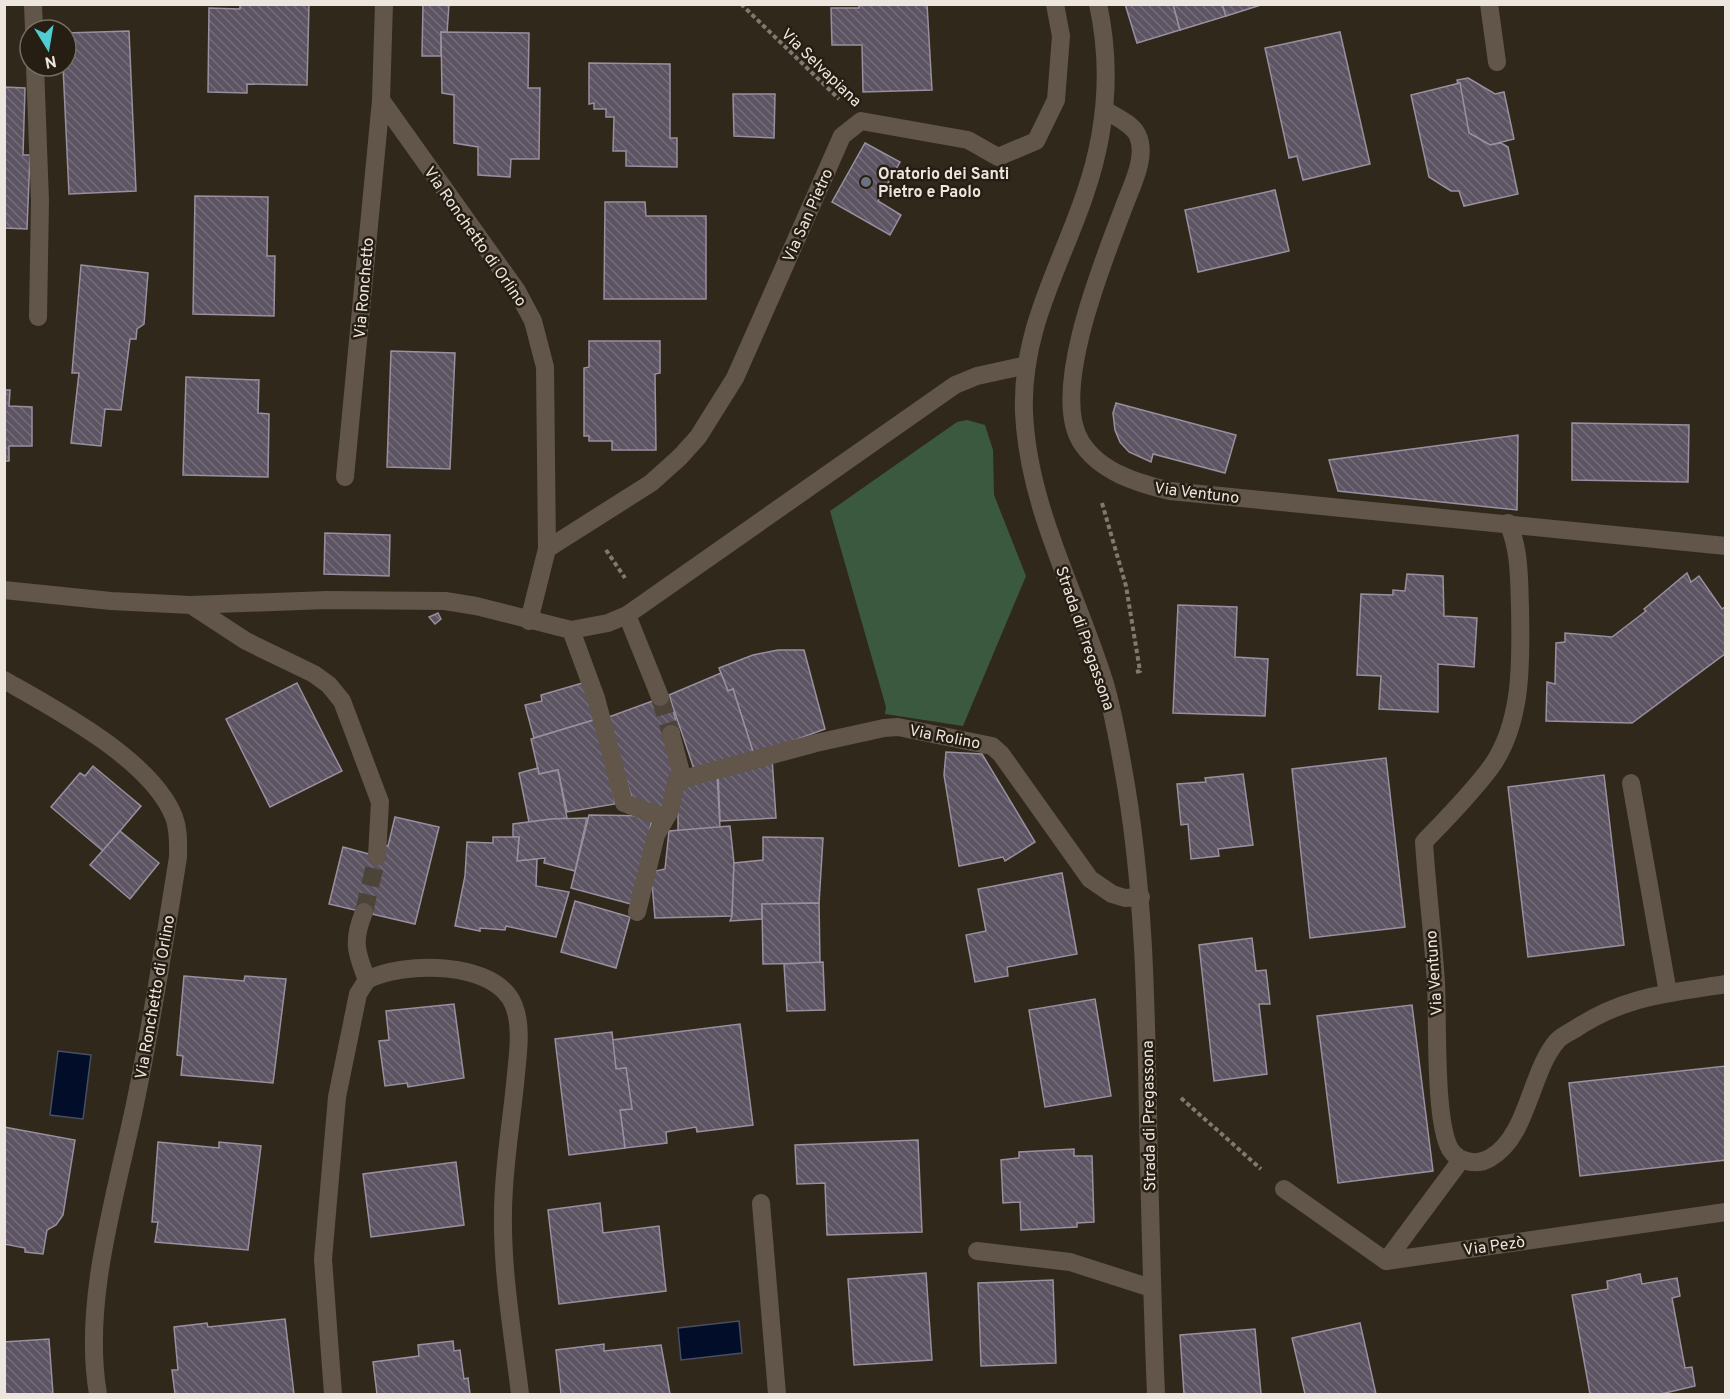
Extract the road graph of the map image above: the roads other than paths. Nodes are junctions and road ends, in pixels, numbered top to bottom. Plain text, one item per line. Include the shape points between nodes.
1 (384, 4) edge
2 (1055, 4) edge
3 (1098, 4) edge
4 (1489, 4) edge
5 (1497, 62) dead end
6 (35, 78) edge
7 (381, 100) junction
8 (1105, 110) junction
9 (38, 316) dead end
10 (1027, 365) junction
11 (345, 477) dead end
12 (1508, 523) junction
13 (1725, 546) edge
14 (547, 549) junction
15 (4, 590) edge
16 (190, 605) junction
17 (635, 609) junction
18 (529, 621) junction
19 (571, 630) junction
20 (4, 680) edge
21 (660, 697) tunnel mouth
22 (671, 734) tunnel mouth
23 (683, 780) junction
24 (1631, 783) dead end
25 (665, 818) junction
26 (377, 856) tunnel mouth
27 (1141, 897) junction
28 (364, 912) tunnel mouth
29 (638, 912) dead end
30 (367, 980) junction
31 (1725, 984) edge
32 (1668, 993) junction
33 (1461, 1160) junction
34 (1284, 1189) road end
35 (761, 1203) dead end
36 (1725, 1212) edge
37 (977, 1251) dead end
38 (1386, 1261) junction
39 (1151, 1287) junction
40 (98, 1395) edge
41 (333, 1395) edge
42 (519, 1395) edge
43 (777, 1395) edge
44 (1155, 1395) edge

1 - 7 street
2 - 14 street, Via San Pietro via 1061,36 1056,100 1036,141 998,157 968,140 861,121 842,136 735,378 713,416 698,437 651,483
3 - 8 street, Strada di Pregassona via 1107,63
4 - 5 street
6 - 9 street via 40,201
7 - 11 street, Via Ronchetto
7 - 14 street, Via Ronchetto di Orlino via 517,291 533,321 545,367
8 - 10 street, Strada di Pregassona via 1094,168 1041,305
8 - 12 street, Via Ventuno via 1131,126 1140,146 1134,179 1079,340 1072,379 1075,430 1087,450 1117,474 1170,491
10 - 17 street via 955,385
10 - 27 street, Strada di Pregassona via 1024,413 1032,476 1105,685 1124,772
12 - 13 street, Via Ventuno
12 - 33 street, Via Ventuno via 1518,561 1521,662 1517,694 1492,765 1424,842 1445,1137
14 - 18 street, Via Ronchetto di Orlino
15 - 16 street
16 - 18 street via 445,601
16 - 26 street via 246,641 314,674 342,701 380,802
17 - 19 street via 608,623
17 - 21 street
18 - 19 street
19 - 25 street via 596,698 624,803
20 - 40 street, Via Ronchetto di Orlino via 77,722 140,770 166,802 178,838 178,858 138,1089 98,1282 93,1324
22 - 23 street
23 - 25 street via 676,781
23 - 27 street, Via Rolino via 816,742 884,728 983,742 1001,754 1090,879 1112,894
24 - 32 street
25 - 29 street via 648,863
27 - 39 street, Strada di Pregassona
28 - 30 street via 356,930 356,950
30 - 41 street via 358,994 337,1096 323,1249
30 - 42 street via 391,969 464,970 487,978 503,990 514,1006 518,1022 517,1062 503,1234
31 - 32 street
32 - 33 street via 1639,997 1602,1013 1557,1041 1522,1119 1502,1148 1478,1162
33 - 38 street
34 - 38 street
35 - 43 street
36 - 38 street, Via Pezò
37 - 39 street via 1070,1262
39 - 44 street, Strada di Pregassona

